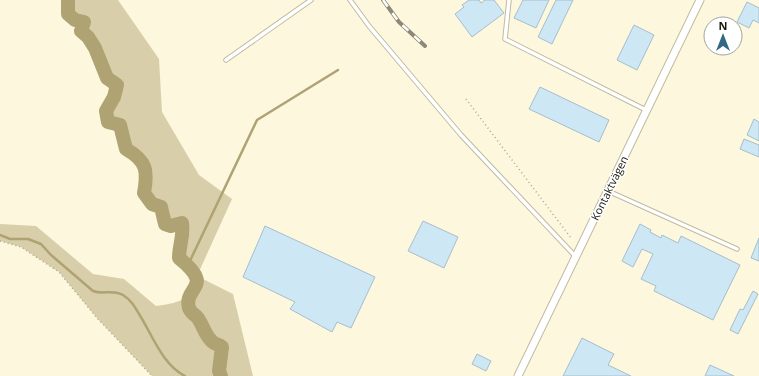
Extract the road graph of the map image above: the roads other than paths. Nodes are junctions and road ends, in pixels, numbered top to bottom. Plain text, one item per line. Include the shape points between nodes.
1 (311, 0) edge
2 (350, 0) edge
3 (509, 0) edge
4 (700, 0) edge
5 (226, 60) dead end
6 (647, 111) junction
7 (608, 191) junction
8 (737, 249) dead end
9 (576, 257) junction
10 (518, 376) edge

1 - 5 lane
2 - 9 lane via 461,135
3 - 6 lane via 506,39
4 - 6 street, Kontaktvägen
6 - 7 street, Kontaktvägen
7 - 8 lane
7 - 9 street, Kontaktvägen
9 - 10 street, Kontaktvägen

